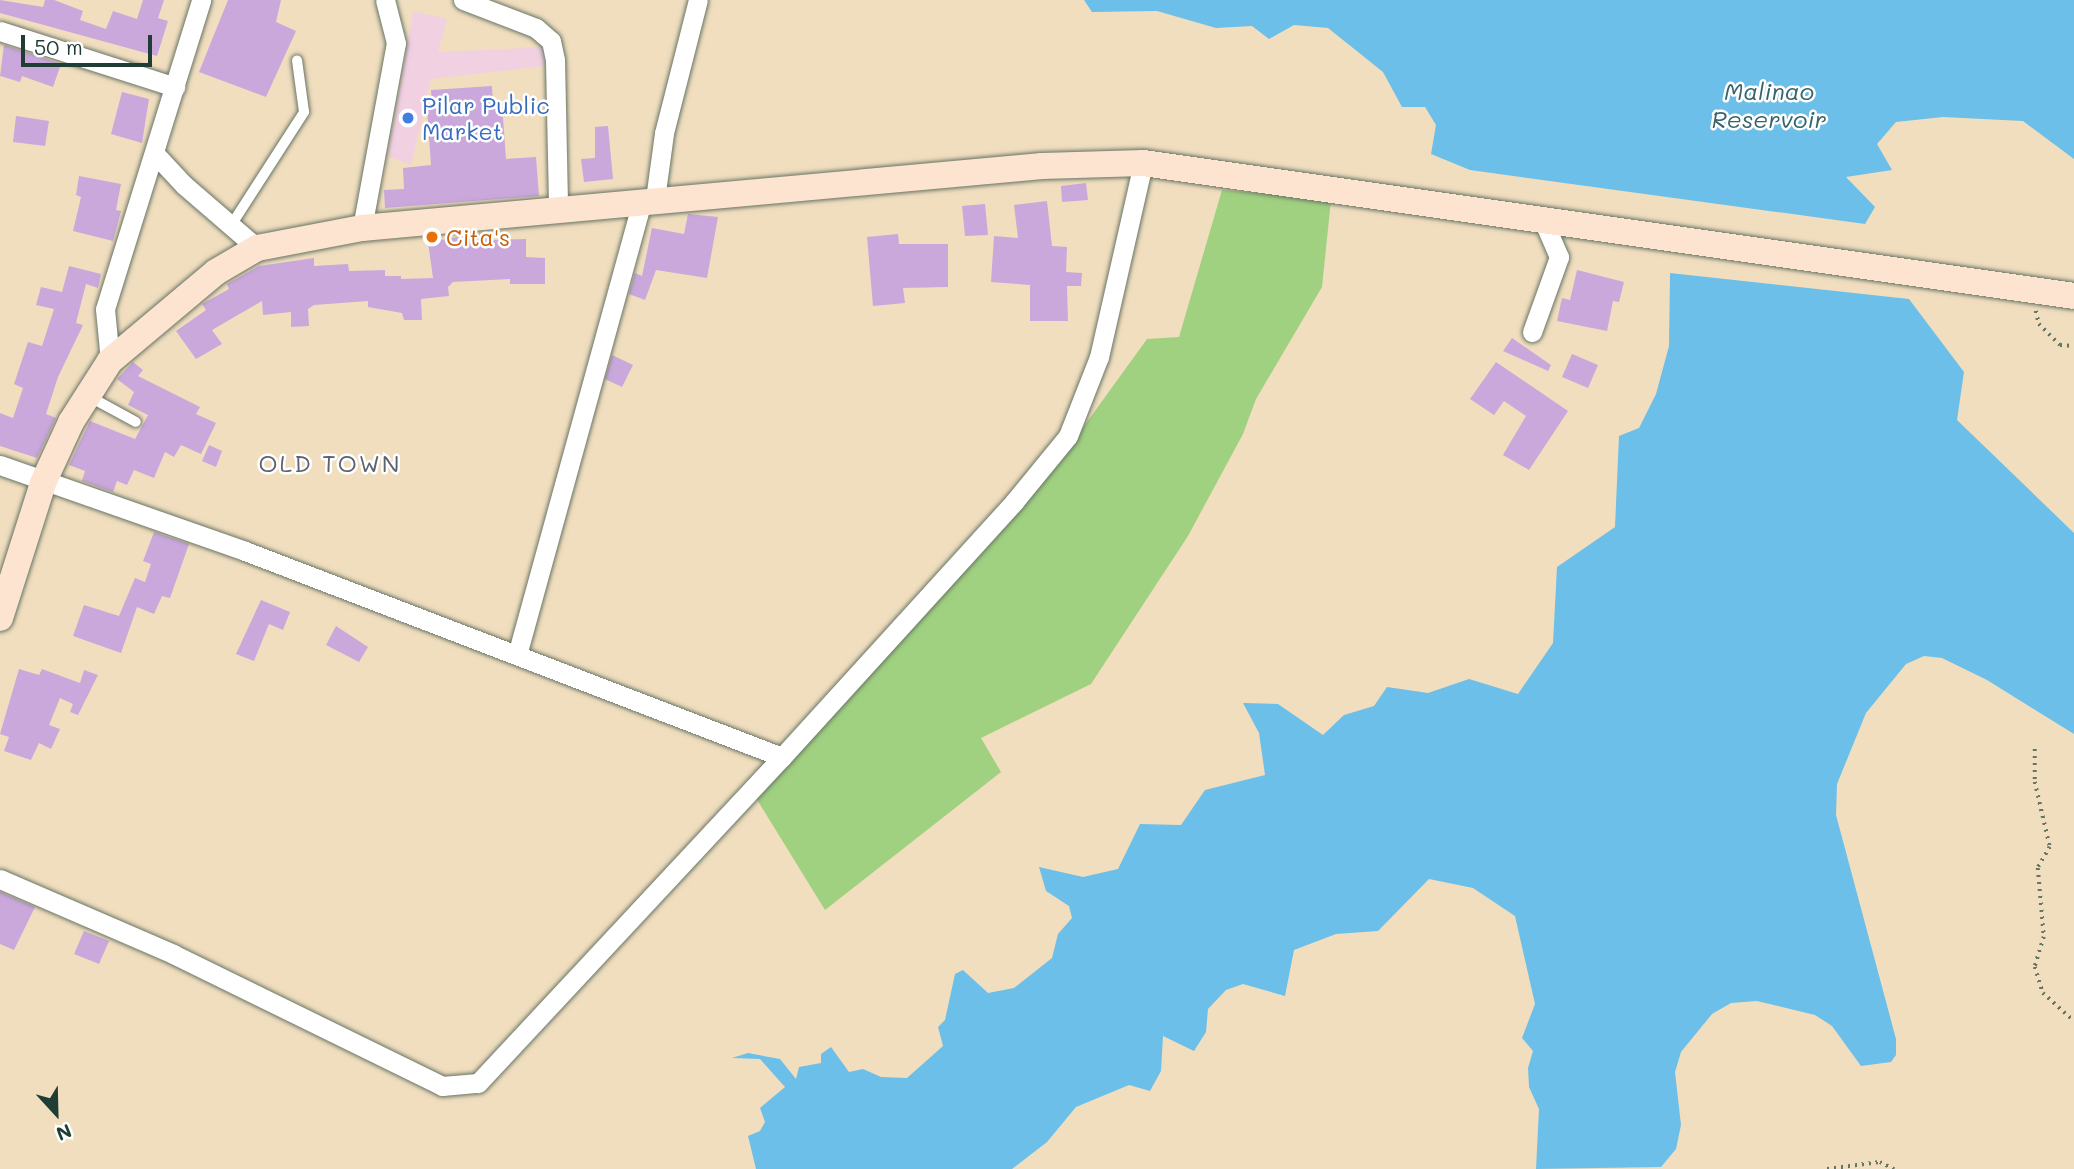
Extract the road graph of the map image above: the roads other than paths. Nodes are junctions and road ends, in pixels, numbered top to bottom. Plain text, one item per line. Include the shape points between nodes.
1 (201, 0) edge
2 (385, 0) edge
3 (463, 0) edge
4 (698, 0) edge
5 (0, 31) edge
6 (298, 60) dead end
7 (175, 87) junction
8 (156, 155) junction
9 (1143, 163) junction
10 (649, 199) junction
11 (558, 208) junction
12 (1543, 220) junction
13 (230, 228) junction
14 (362, 228) junction
15 (257, 248) junction
16 (2074, 296) edge
17 (1532, 332) dead end
18 (110, 361) junction
19 (86, 395) junction
20 (136, 422) dead end
21 (0, 465) edge
22 (43, 483) junction
23 (0, 618) edge
24 (517, 655) junction
25 (782, 757) junction
26 (0, 879) edge

1 - 7 street
2 - 14 street via 396,43
3 - 11 street via 536,27 551,41
4 - 10 street
5 - 7 street
6 - 13 lane via 304,112
7 - 8 street
8 - 13 street
8 - 18 street via 105,309
9 - 10 main road via 1042,166
9 - 12 main road
9 - 25 street via 1099,357 1068,436 1014,502
10 - 11 main road
10 - 24 street
11 - 14 main road
12 - 16 main road
12 - 17 street via 1559,257
13 - 15 street
14 - 15 main road
15 - 18 main road via 216,272
18 - 19 main road
19 - 20 lane
19 - 22 main road
21 - 22 street
22 - 23 main road
22 - 24 street via 246,551
24 - 25 street
25 - 26 street via 498,1063 478,1083 461,1087 442,1086 173,954

